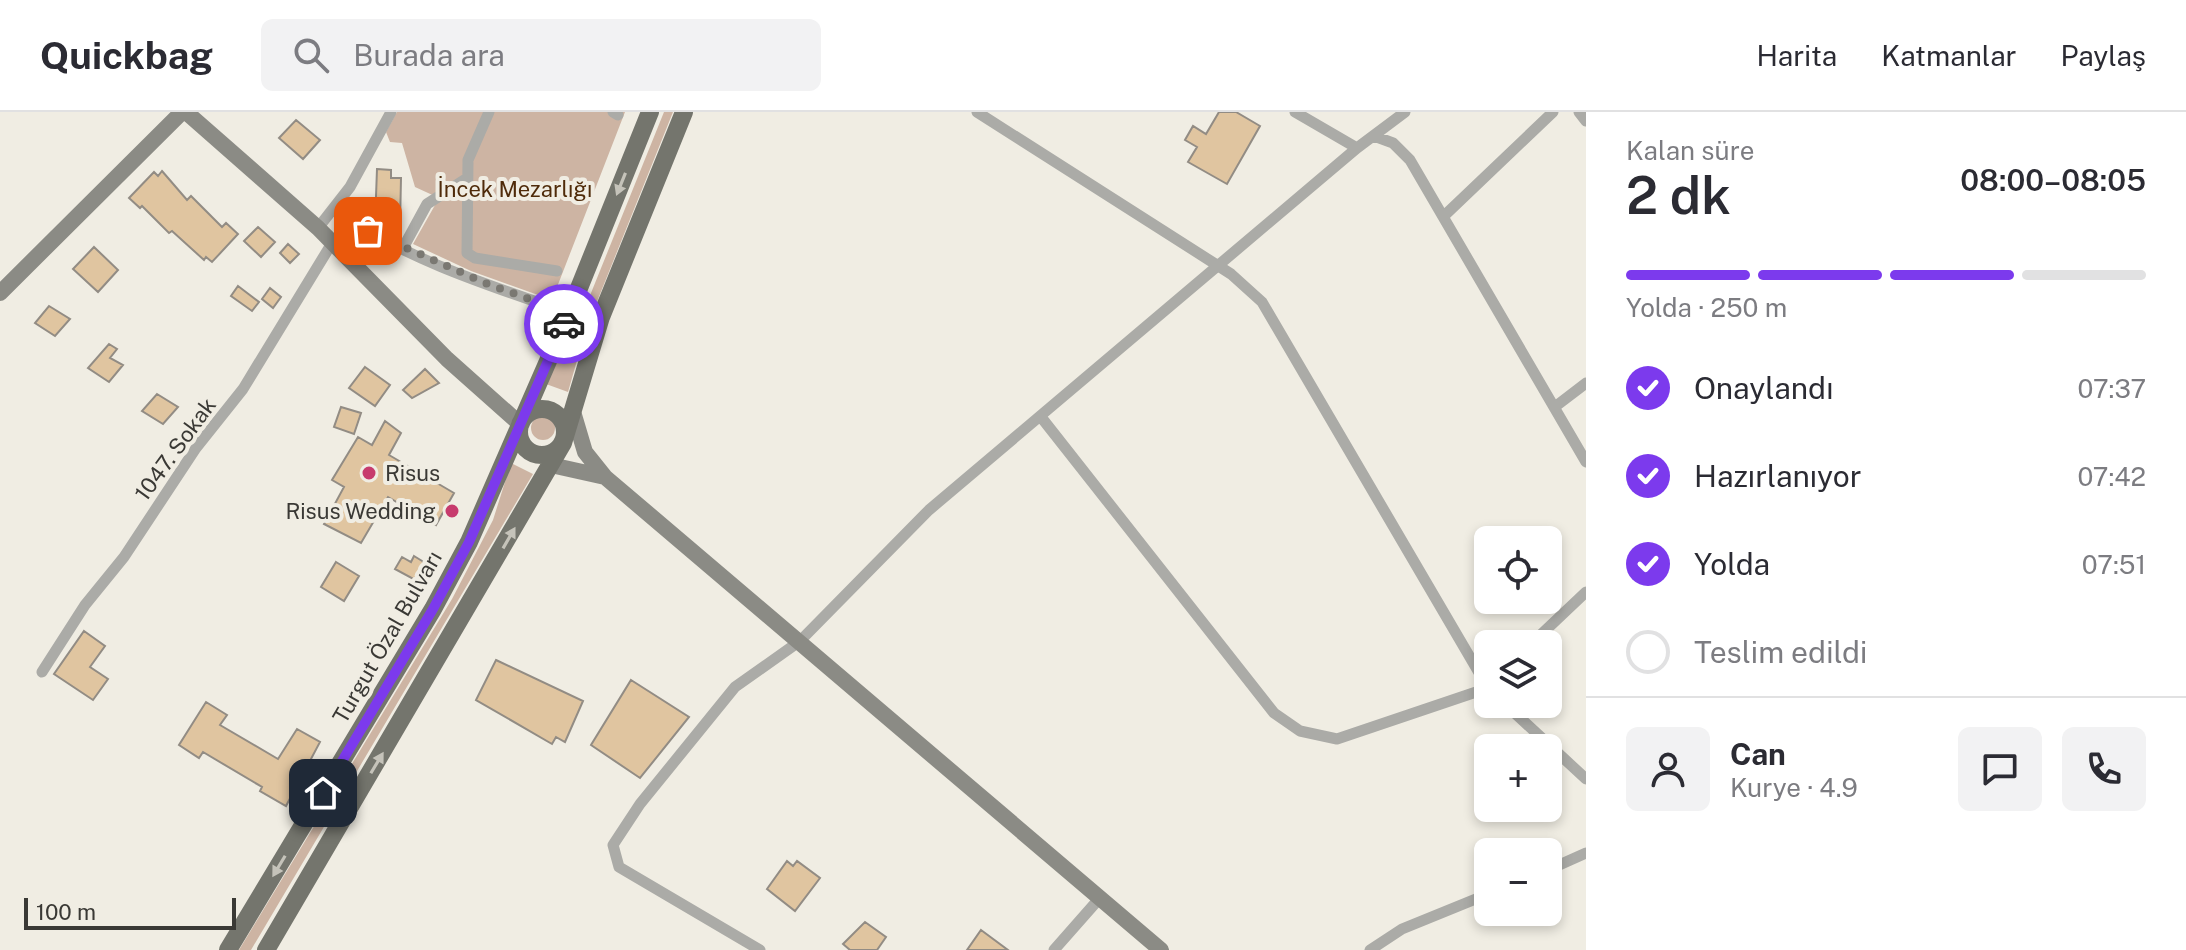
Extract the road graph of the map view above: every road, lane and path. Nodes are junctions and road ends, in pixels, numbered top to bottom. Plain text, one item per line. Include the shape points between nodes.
1 (184, 112) edge
2 (391, 112) edge
3 (489, 112) edge
4 (650, 112) edge
5 (684, 112) edge
6 (977, 112) edge
7 (1295, 112) edge
8 (1405, 112) edge
9 (1553, 112) edge
10 (1579, 112) edge
11 (1586, 121) edge
12 (1374, 136) junction
13 (1357, 148) junction
14 (466, 179) junction
15 (334, 210) junction
16 (1445, 215) junction
17 (318, 228) junction
18 (332, 243) junction
19 (403, 248) junction
20 (1220, 267) junction
21 (557, 271) dead end
22 (0, 293) edge
23 (569, 313) junction
24 (1586, 383) edge
25 (1556, 406) junction
26 (574, 415) junction
27 (1041, 417) junction
28 (520, 424) junction
29 (563, 443) junction
30 (1586, 462) edge
31 (551, 465) junction
32 (605, 477) junction
33 (1586, 592) edge
34 (1546, 630) edge
35 (800, 641) junction
36 (1474, 664) edge
37 (42, 672) dead end
38 (1474, 693) edge
39 (1520, 718) edge
40 (1586, 779) edge
41 (1586, 853) edge
42 (1562, 864) edge
43 (1098, 900) junction
44 (1474, 900) edge
45 (228, 950) edge
46 (266, 950) edge
47 (760, 950) edge
48 (1054, 950) edge
49 (1161, 950) edge
50 (1370, 950) edge

1 - 17 street
1 - 22 street
2 - 15 street
3 - 14 street via 471,151
4 -> 23 main road, Turgut Özal Bulvarı
5 - 26 main road via 601,317
6 - 20 street
7 - 13 street
8 - 12 street
9 - 16 street
10 - 11 street
12 - 13 street
12 - 16 street via 1393,143 1410,160
13 - 20 street
14 - 19 street via 427,204
14 - 21 street via 468,255
15 - 17 street
15 - 19 street
16 - 25 street
17 - 18 street
18 - 28 street
18 - 37 street, 1047. Sokak via 243,389 196,448
19 - 23 street
20 - 27 street
20 - 36 street via 1262,302
23 - 28 main road, Turgut Özal Bulvarı
24 - 25 street
25 - 30 street
26 - 29 main road
26 - 32 street via 585,452
27 - 35 street via 929,510
27 - 38 street via 1274,713 1291,726 1337,739
28 - 29 main road via 523,446 535,455 551,454
28 - 29 main road via 529,413 551,410 563,421
28 -> 45 main road, Turgut Özal Bulvarı via 469,542 433,609
29 - 31 main road
31 - 32 street
46 -> 31 main road
32 - 35 street
33 - 34 street
35 - 43 street
35 - 47 street via 757,668 722,700 613,845 625,874
39 - 40 street
41 - 42 street
43 - 48 street
43 - 49 street
44 - 50 street via 1402,929

